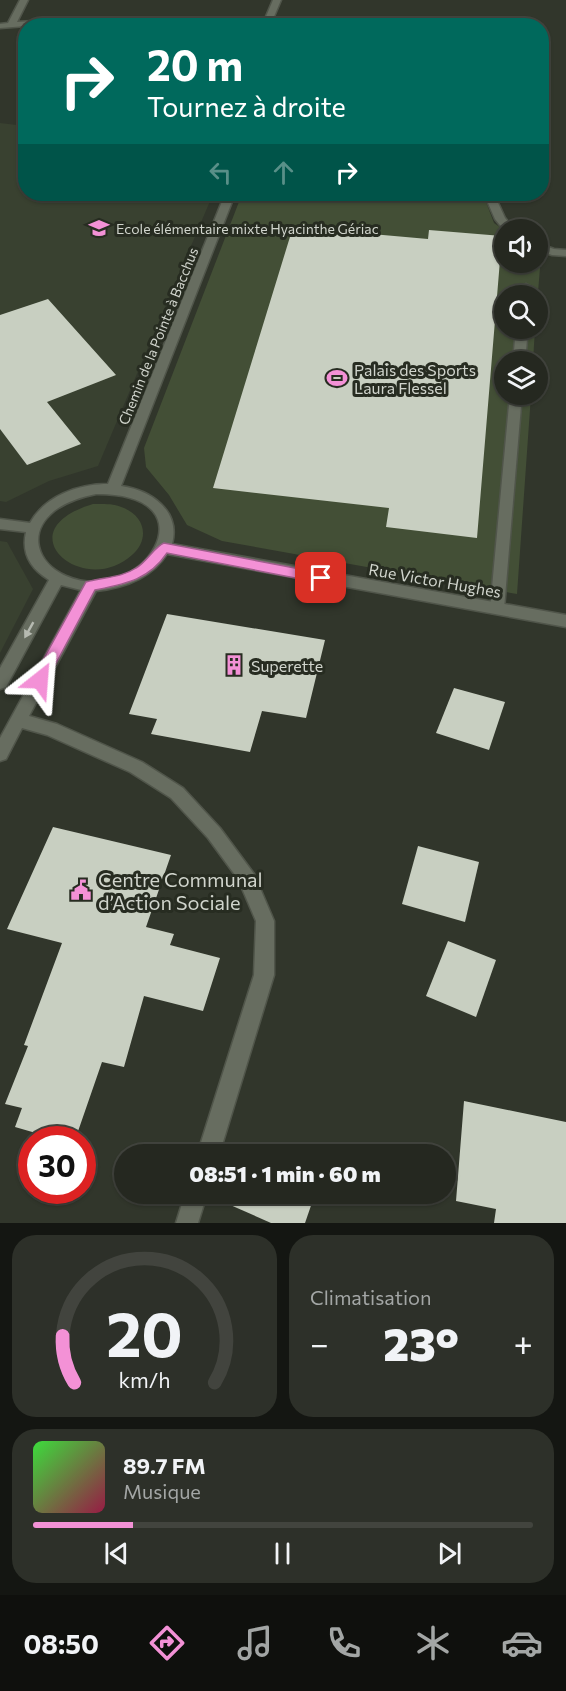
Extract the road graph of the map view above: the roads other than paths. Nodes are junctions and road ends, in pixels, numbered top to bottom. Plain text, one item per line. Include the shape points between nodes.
1 (24, 0) edge
2 (277, 0) edge
3 (269, 18) edge
4 (12, 24) junction
5 (18, 24) edge
6 (0, 26) edge
7 (227, 201) edge
8 (492, 201) edge
9 (500, 219) edge
10 (548, 250) edge
11 (566, 253) edge
12 (515, 405) edge
13 (113, 489) junction
14 (0, 524) edge
15 (33, 528) junction
16 (164, 548) junction
17 (57, 579) junction
18 (91, 586) junction
19 (497, 609) junction
20 (562, 620) edge
21 (0, 683) edge
22 (18, 720) junction
23 (0, 754) edge
24 (211, 1144) edge
25 (193, 1204) edge
26 (187, 1223) edge

1 - 4 street
2 - 3 street
4 - 5 street
4 - 6 street
7 - 13 street, Chemin de la Pointe à Bacchus
8 - 9 street
10 - 11 street
12 - 19 street
13 - 15 street via 96,489 64,498 40,516
13 - 16 street via 152,502 163,515 168,531
14 - 15 street
15 - 17 street via 30,547 39,565
16 - 18 street via 144,571 128,579
16 - 19 street, Rue Victor Hughes
17 - 18 street
17 -> 21 street
18 - 22 street
19 - 20 street, Rue Victor Hughes
22 - 23 street
22 - 24 street via 51,729 136,767 177,793 245,874 265,921 264,975
25 - 26 street

